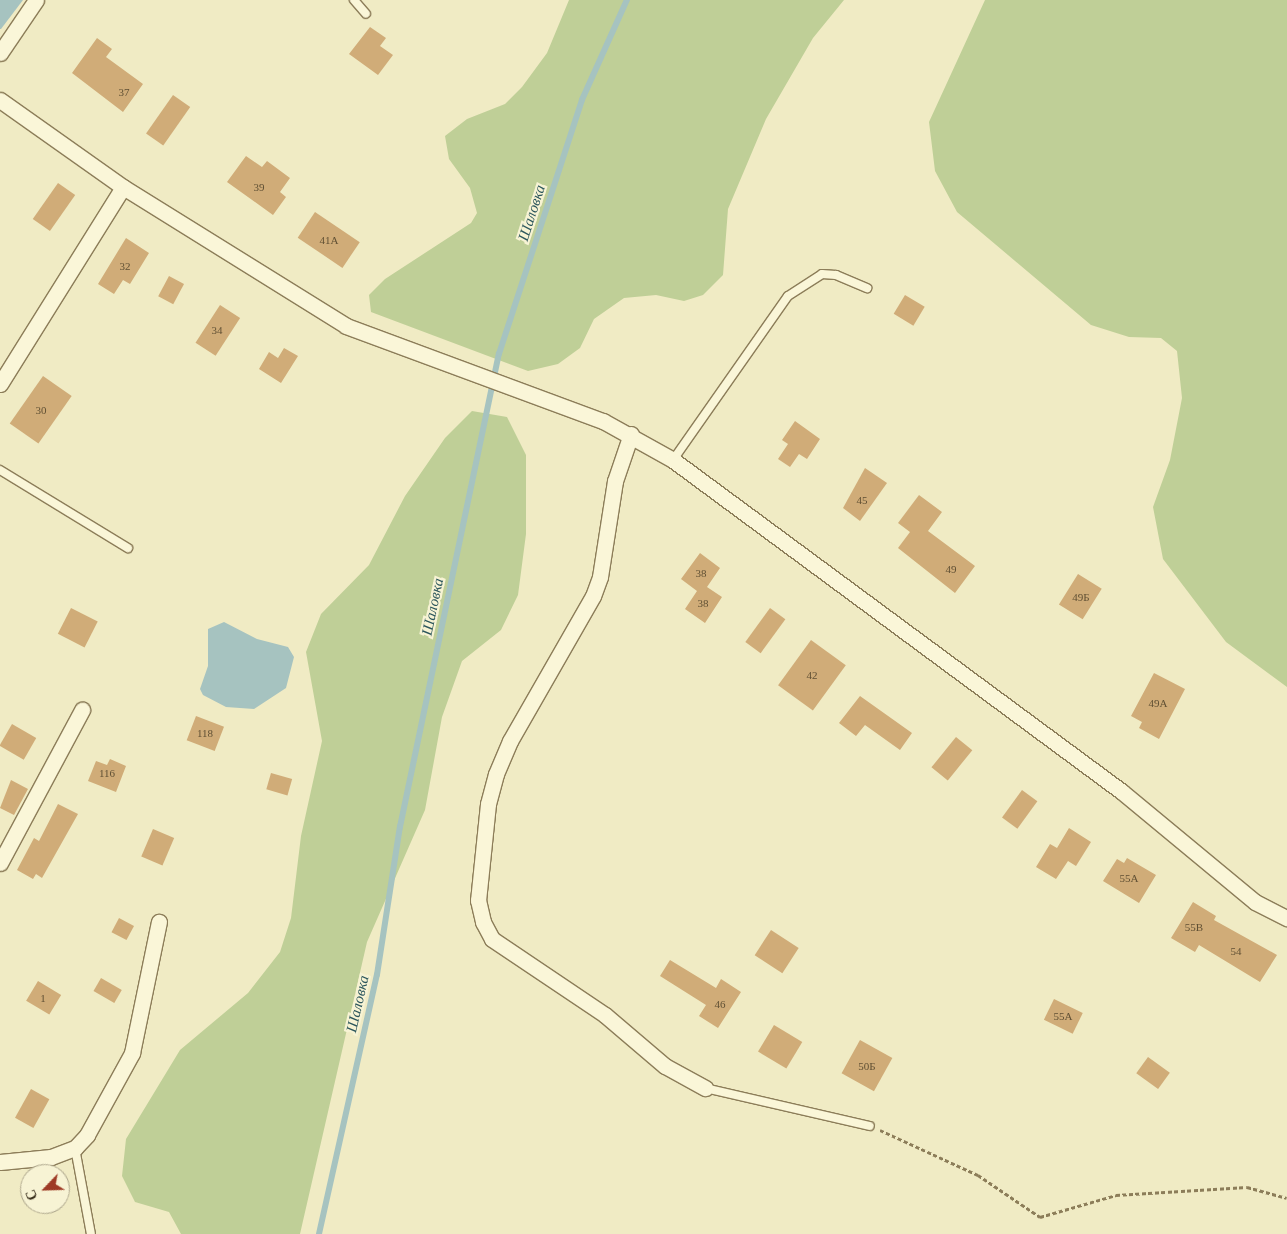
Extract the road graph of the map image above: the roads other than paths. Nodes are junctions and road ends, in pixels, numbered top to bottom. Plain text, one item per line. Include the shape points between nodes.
1 (36, 0) edge
2 (354, 0) edge
3 (366, 14) dead end
4 (0, 53) edge
5 (0, 100) edge
6 (123, 187) junction
7 (867, 288) dead end
8 (0, 384) edge
9 (631, 434) junction
10 (673, 460) junction
11 (0, 470) edge
12 (128, 548) dead end
13 (82, 710) dead end
14 (0, 863) edge
15 (1287, 918) edge
16 (159, 922) dead end
17 (705, 1088) joint
18 (870, 1126) road end
19 (76, 1148) junction
20 (0, 1162) edge
21 (91, 1234) edge

1 - 4 street
2 - 3 lane
5 - 6 street
6 - 8 street
6 - 9 street via 346,326
7 - 10 lane via 836,275 822,274 788,296
9 - 10 street
9 - 17 street via 616,480 600,577 593,596 510,741 496,774 488,804 478,900 483,922 492,939 605,1015 665,1066
10 - 15 street via 1122,791 1255,902
11 - 12 lane
13 - 14 street
16 - 19 street via 132,1053 87,1136
17 - 18 lane
19 - 20 street via 51,1157
19 - 21 lane

